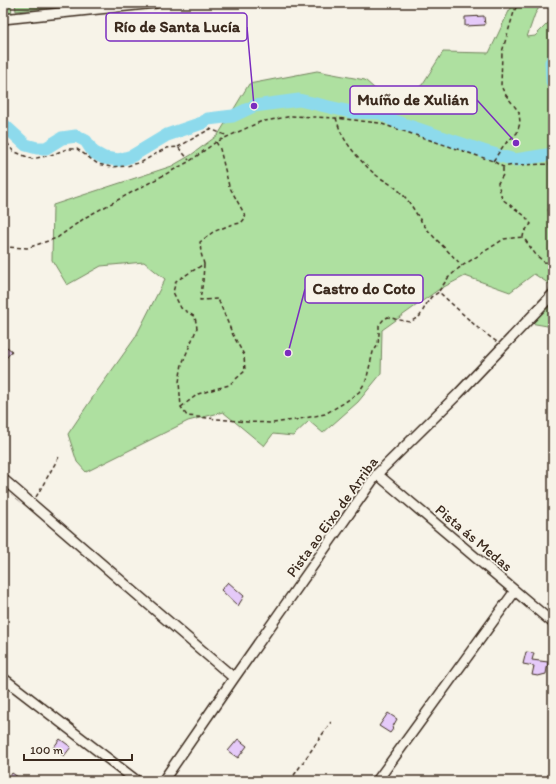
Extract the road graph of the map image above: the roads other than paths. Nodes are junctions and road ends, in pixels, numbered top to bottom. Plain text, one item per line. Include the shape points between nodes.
1 (156, 3) edge
2 (3, 19) edge
3 (553, 294) edge
4 (377, 474) junction
5 (3, 479) edge
6 (515, 591) junction
7 (553, 623) edge
8 (3, 678) edge
9 (234, 678) junction
10 (137, 781) edge
11 (164, 781) edge
12 (377, 781) edge

1 - 2 street
3 - 4 street, Pista ao Eixo de Arriba
4 - 6 street, Pista ás Medas
4 - 9 street, Pista ao Eixo de Arriba
5 - 9 street
6 - 7 street, Pista ás Medas
6 - 12 street
8 - 10 street
9 - 11 street, Pista ao Eixo de Arriba

